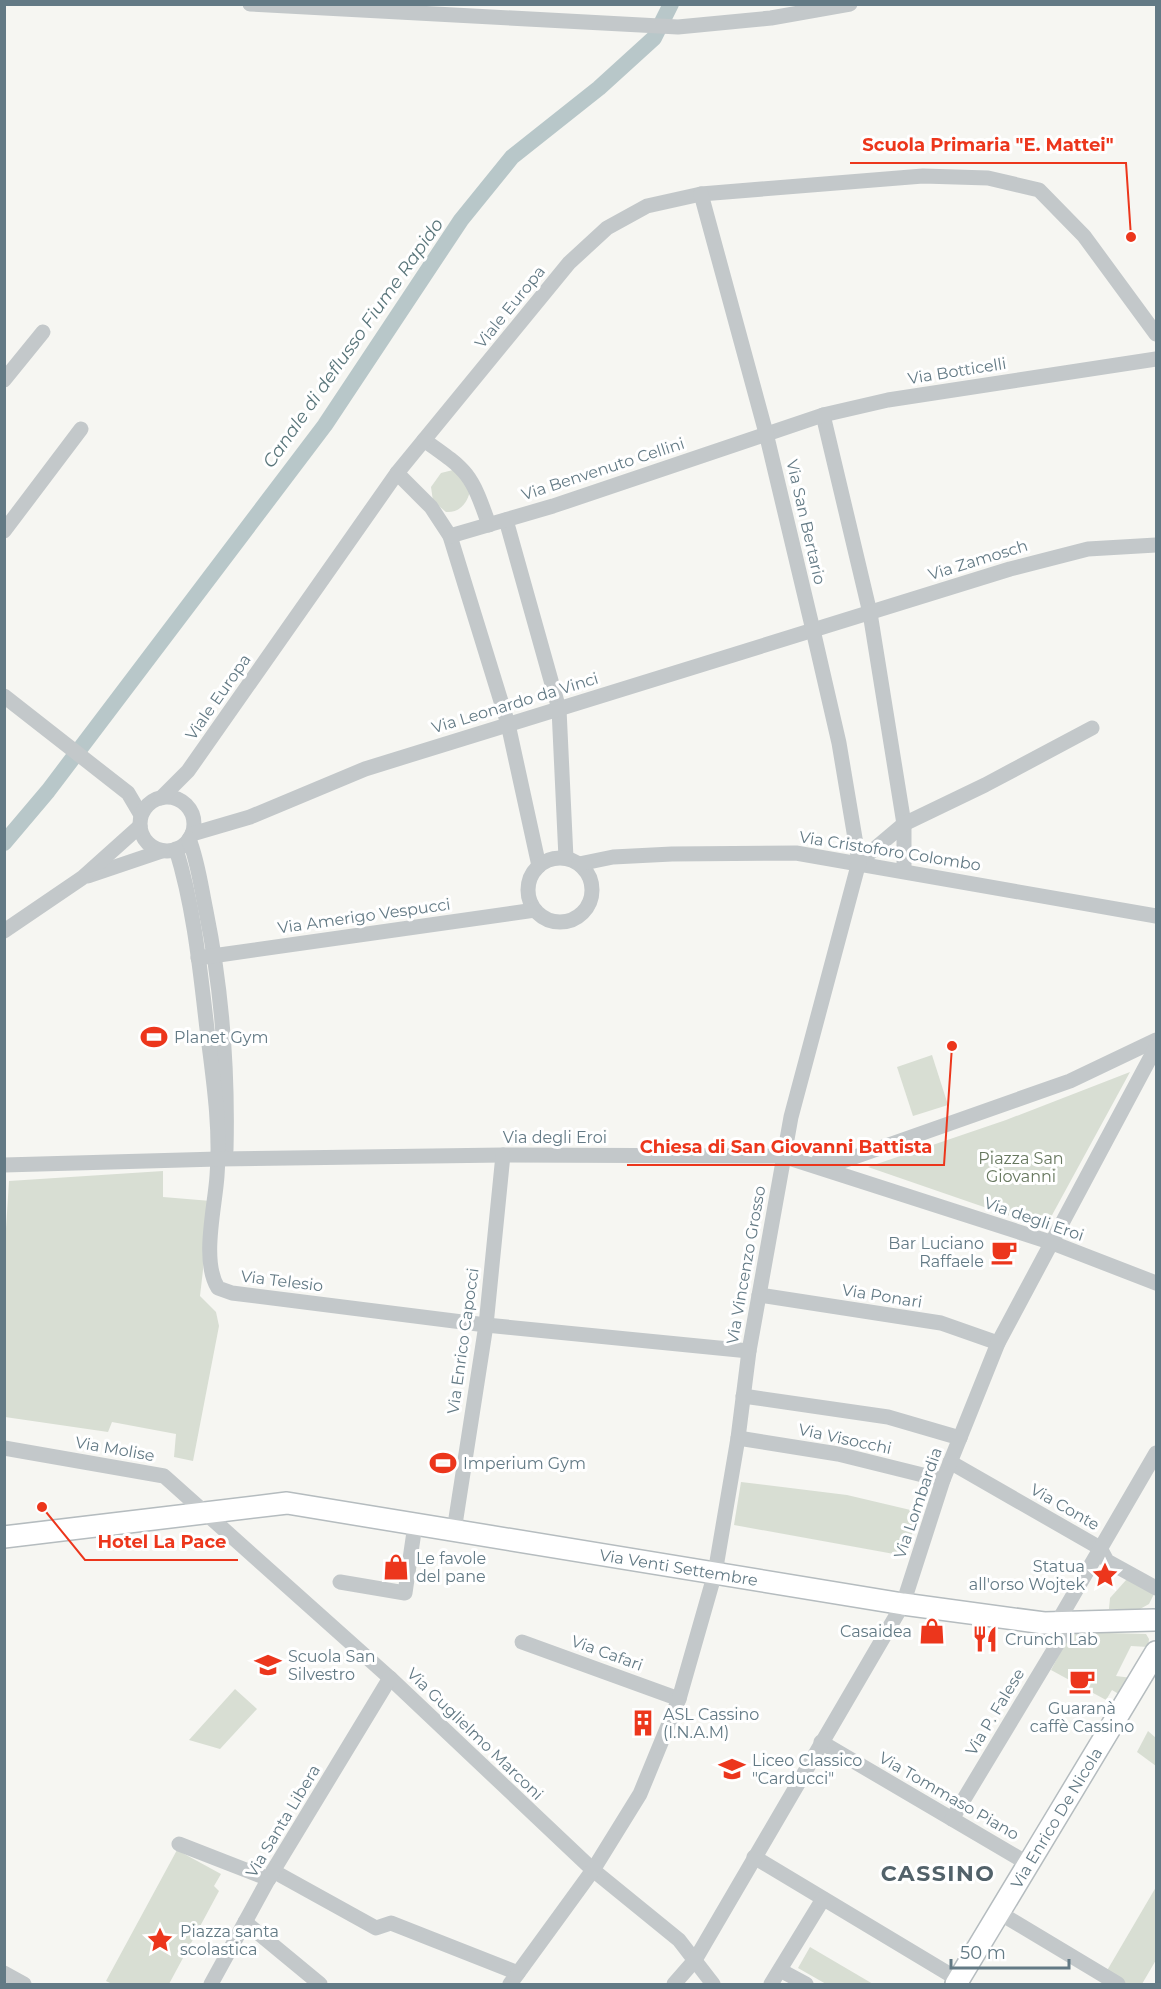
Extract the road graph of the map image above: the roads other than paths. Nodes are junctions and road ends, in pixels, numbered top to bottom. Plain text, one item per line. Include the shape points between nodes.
1 (250, 4) edge
2 (850, 4) edge
3 (701, 194) junction
4 (43, 332) dead end
5 (1156, 334) edge
6 (1156, 359) edge
7 (4, 380) edge
8 (823, 415) junction
9 (81, 429) dead end
10 (766, 434) junction
11 (424, 440) junction
12 (396, 473) junction
13 (506, 520) junction
14 (489, 525) junction
15 (4, 531) edge
16 (450, 536) junction
17 (1156, 545) edge
18 (870, 613) junction
19 (813, 630) junction
20 (4, 696) edge
21 (559, 709) junction
22 (508, 724) junction
23 (1092, 728) dead end
24 (188, 771) junction
25 (128, 793) junction
26 (157, 799) junction
27 (185, 804) junction
28 (140, 821) junction
29 (232, 823) junction
30 (904, 824) junction
31 (190, 837) junction
32 (169, 850) junction
33 (572, 861) junction
34 (859, 862) junction
35 (539, 866) junction
36 (904, 870) junction
37 (82, 878) junction
38 (535, 910) junction
39 (1156, 916) edge
40 (4, 931) edge
41 (215, 956) junction
42 (198, 958) junction
43 (1156, 1040) edge
44 (1156, 1047) edge
45 (503, 1155) junction
46 (783, 1156) junction
47 (222, 1159) junction
48 (837, 1163) junction
49 (4, 1165) edge
50 (845, 1176) junction
51 (1050, 1242) junction
52 (1156, 1283) edge
53 (759, 1295) junction
54 (486, 1326) junction
55 (998, 1343) junction
56 (749, 1351) junction
57 (743, 1396) junction
58 (738, 1438) junction
59 (960, 1438) junction
60 (4, 1448) edge
61 (1156, 1453) edge
62 (950, 1462) junction
63 (944, 1480) junction
64 (207, 1514) junction
65 (415, 1525) junction
66 (454, 1532) junction
67 (4, 1537) edge
68 (1100, 1548) junction
69 (715, 1573) junction
70 (340, 1582) dead end
71 (1156, 1588) edge
72 (903, 1604) junction
73 (1156, 1619) edge
74 (1064, 1623) junction
75 (522, 1642) dead end
76 (1156, 1652) edge
77 (390, 1678) junction
78 (679, 1699) junction
79 (821, 1742) junction
80 (952, 1819) junction
81 (179, 1844) dead end
82 (754, 1857) junction
83 (1027, 1863) junction
84 (592, 1870) junction
85 (271, 1875) junction
86 (823, 1899) junction
87 (998, 1912) junction
88 (245, 1922) junction
89 (694, 1960) junction
90 (780, 1970) junction
91 (4, 1973) edge
92 (514, 1979) edge
93 (957, 1982) edge
94 (24, 1984) edge
95 (211, 1984) edge
96 (320, 1984) edge
97 (674, 1984) edge
98 (713, 1984) edge
99 (771, 1984) edge
100 (806, 1984) edge
101 (1118, 1984) edge

1 - 2 street via 678,27 771,18
3 - 5 street, Viale Europa via 922,176 988,178 1039,190 1084,236
3 - 10 street, Via San Bertario
3 - 11 street, Viale Europa via 647,206 607,228 569,263
4 - 7 street
6 - 8 street, Via Botticelli via 888,400
8 - 10 street, Via Botticelli
8 - 18 street
9 - 15 street
10 - 13 street, Via Benvenuto Cellini
10 - 19 street, Via San Bertario
11 - 12 street, Viale Europa
11 - 14 street via 462,467 475,485
12 - 16 street via 431,507
12 - 24 street, Viale Europa
13 - 14 street, Via Benvenuto Cellini
13 - 21 street
14 - 16 street, Via Benvenuto Cellini
16 - 22 street
17 - 18 street, Via Zamosch via 1057,555
18 - 19 street, Via Zamosch
18 - 30 street
19 - 21 street, Via Leonardo da Vinci
19 - 34 street, Via San Bertario via 839,744
20 - 25 street
21 - 22 street, Via Leonardo da Vinci
21 - 33 street
22 - 29 street, Via Leonardo da Vinci via 365,769
22 - 35 street
23 - 30 street
24 - 26 street, Viale Europa
24 - 27 street, Viale Europa
25 - 26 street
25 - 28 street
26 - 27 street
26 - 28 street
27 - 29 street via 202,818
27 - 31 street via 192,816
28 - 32 street via 147,842
28 - 37 street
29 - 31 street, Via Leonardo da Vinci
30 - 34 street
30 - 36 street
31 - 32 street
31 - 41 street, Via Telesio
32 - 37 street
32 - 42 street, Via Telesio via 183,870
33 - 34 street, Via Cristoforo Colombo via 748,852 796,853
33 - 35 street via 547,861
33 - 38 street via 591,880 587,909 571,921 561,922 551,921
34 - 36 street, Via Cristoforo Colombo
34 - 46 street, Via Vincenzo Grosso
35 - 38 street via 529,882 530,902
36 - 39 street, Via Cristoforo Colombo
37 - 40 street
38 - 41 street, Via Amerigo Vespucci
41 - 42 street, Via Amerigo Vespucci
41 - 47 street, Via Telesio via 228,1083
42 - 47 street, Via Telesio
43 - 48 street via 1070,1081
44 - 51 street, Via Lombardia
45 - 46 street, Via degli Eroi
45 - 47 street, Via degli Eroi
45 - 54 street, Via Enrico Capocci
46 - 48 street
46 - 50 street, Via degli Eroi
46 - 53 street, Via Vincenzo Grosso
47 - 49 street, Via degli Eroi
47 - 54 street, Via Telesio via 210,1266 218,1288
48 - 50 street
50 - 51 street, Via degli Eroi
51 - 52 street, Via degli Eroi
51 - 55 street, Via Lombardia
53 - 55 street, Via Ponari via 941,1323
53 - 56 street, Via Vincenzo Grosso
54 - 56 street, Via Telesio
54 - 66 street, Via Enrico Capocci
55 - 59 street, Via Lombardia
56 - 57 street, Via Vincenzo Grosso
57 - 58 street, Via Vincenzo Grosso
57 - 59 street via 888,1417
58 - 63 street, Via Visocchi via 838,1455
58 - 69 street, Via Vincenzo Grosso
59 - 62 street, Via Lombardia
60 - 64 street, Via Molise via 164,1476
61 - 68 street, Via P. Falese
62 - 63 street, Via Lombardia
62 - 68 street, Via Conte
63 - 72 street, Via Lombardia
64 - 65 main road, Via Venti Settembre via 287,1503
64 - 67 main road, Via Venti Settembre
64 - 77 street, Via Guglielmo Marconi
65 - 66 main road, Via Venti Settembre
65 - 70 street via 405,1593
66 - 69 main road, Via Venti Settembre
68 - 71 street, Via Conte via 1107,1561
68 - 74 street, Via P. Falese
69 - 72 main road, Via Venti Settembre
69 - 78 street, Via Vincenzo Grosso
72 - 74 main road, Via Venti Settembre
72 - 79 street, Via Lombardia
73 - 74 main road, Via Venti Settembre
74 - 80 street, Via P. Falese
75 - 78 street, Via Cafari
76 - 83 main road, Via Enrico De Nicola
77 - 84 street, Via Guglielmo Marconi
77 - 85 street, Via Santa Libera
78 - 84 street, Via Vincenzo Grosso via 640,1794
79 - 80 street, Via Tommaso Piano
79 - 82 street, Via Lombardia
80 - 83 street, Via Tommaso Piano
81 - 85 street
82 - 86 street
82 - 89 street, Via Lombardia
83 - 87 main road, Via Enrico De Nicola
84 - 89 street, Via Guglielmo Marconi via 679,1940
84 - 92 street
85 - 88 street, Via Santa Libera
85 - 92 street via 376,1928 391,1923
86 - 90 street
86 - 93 street
87 - 93 main road, Via Enrico De Nicola
87 - 101 street
88 - 95 street, Via Santa Libera
88 - 96 street
89 - 97 street, Via Lombardia
89 - 98 street, Via Guglielmo Marconi
90 - 99 street
90 - 100 street
91 - 94 street

